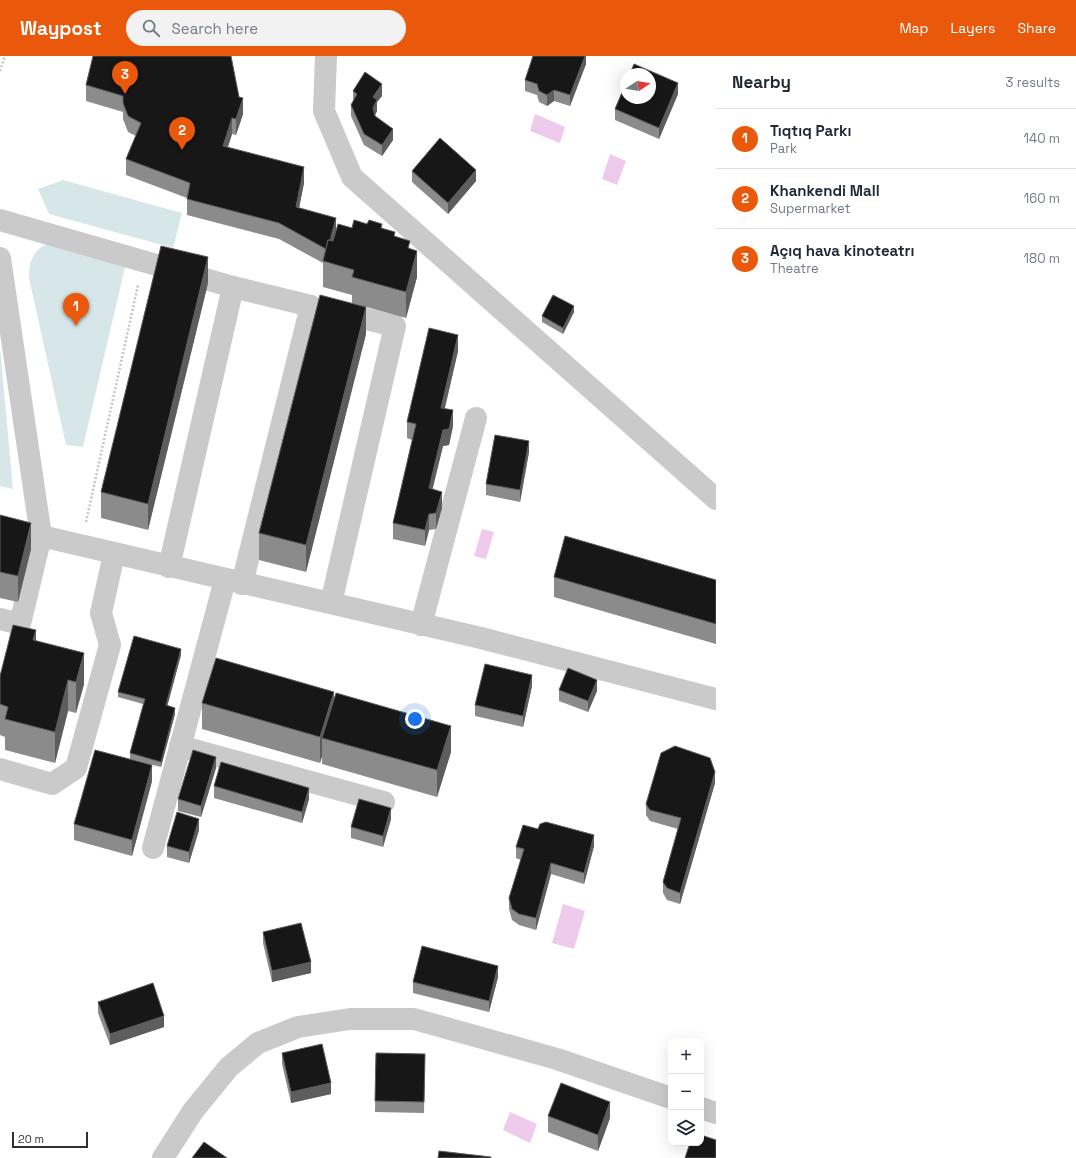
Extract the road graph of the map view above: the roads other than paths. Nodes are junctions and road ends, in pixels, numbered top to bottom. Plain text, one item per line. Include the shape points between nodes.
1 (326, 56) edge
2 (0, 220) edge
3 (0, 258) edge
4 (233, 287) junction
5 (311, 306) junction
6 (476, 418) dead end
7 (716, 499) edge
8 (41, 536) junction
9 (114, 554) junction
10 (169, 566) junction
11 (233, 582) junction
12 (331, 603) junction
13 (0, 619) edge
14 (421, 625) junction
15 (716, 699) edge
16 (180, 746) junction
17 (0, 769) edge
18 (384, 802) dead end
19 (153, 848) dead end
20 (668, 1097) edge
21 (704, 1109) edge
22 (716, 1113) edge
23 (163, 1158) edge

1 - 7 street via 324,111 352,177
2 - 4 street
3 - 8 street
4 - 5 street
4 - 10 street
5 - 11 street
5 - 12 street via 395,326
6 - 14 street
8 - 9 street
8 - 13 street via 20,624
9 - 10 street
9 - 17 street via 101,613 110,645 76,768 52,784
10 - 11 street
11 - 12 street
11 - 16 street
12 - 14 street
14 - 15 street
16 - 18 street
16 - 19 street
20 - 23 street via 557,1059 414,1019 350,1019 298,1027 258,1043 229,1067 193,1112
21 - 22 street

